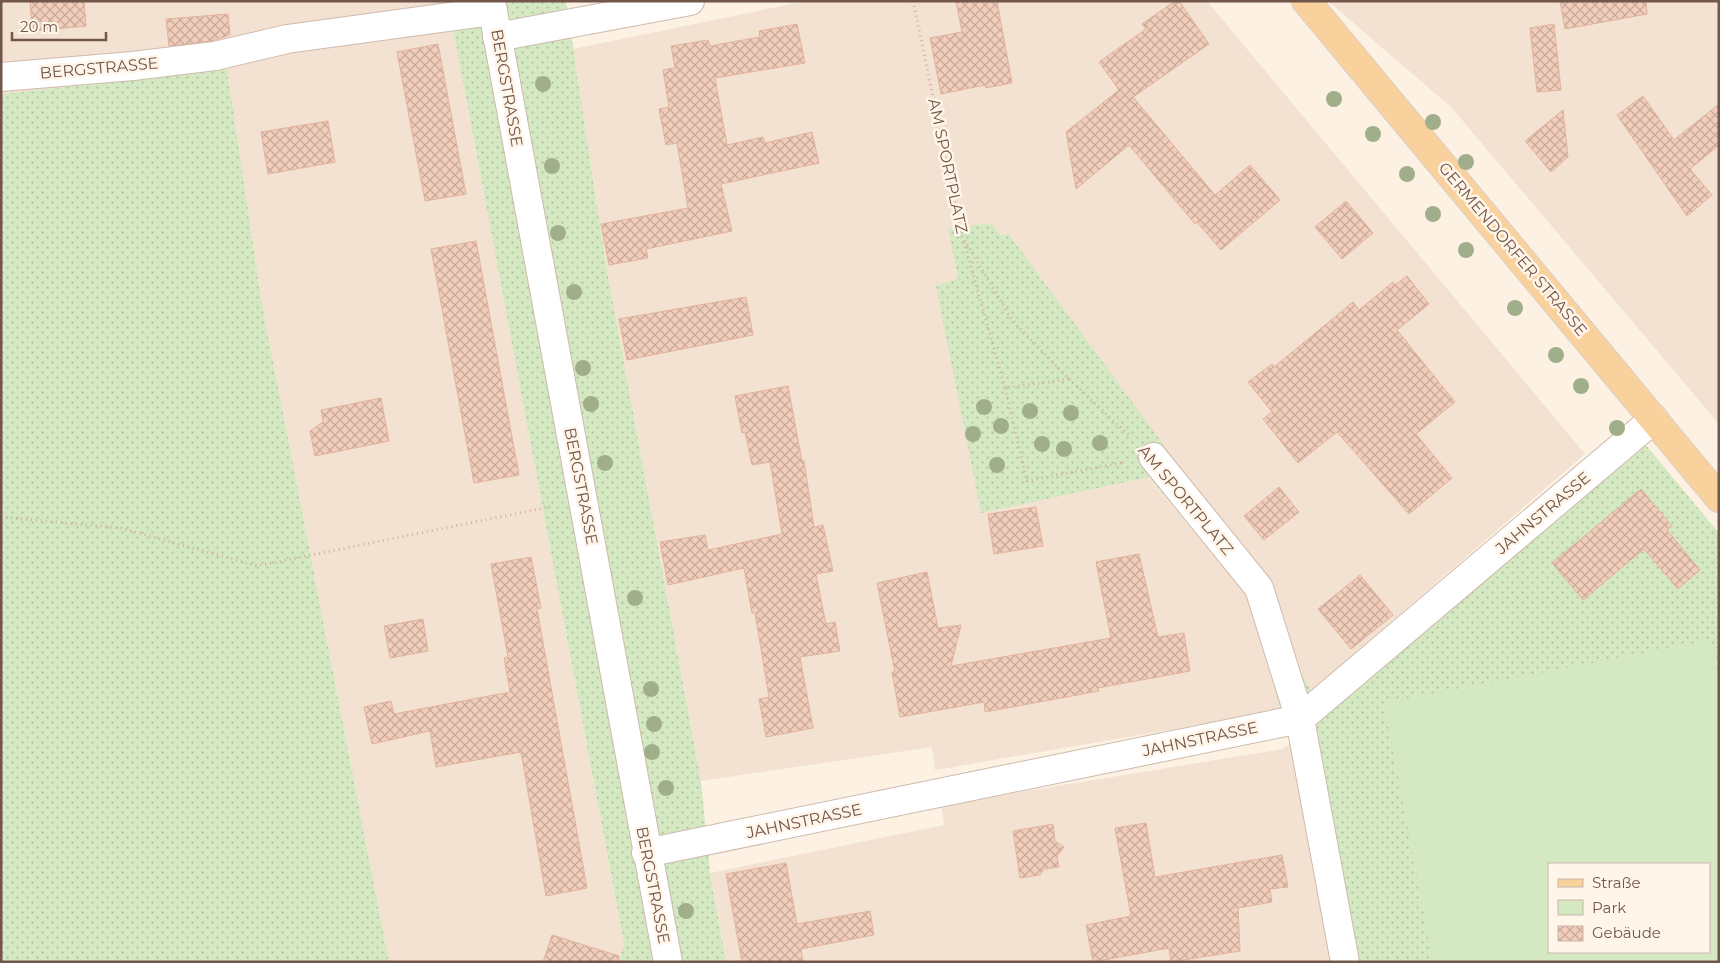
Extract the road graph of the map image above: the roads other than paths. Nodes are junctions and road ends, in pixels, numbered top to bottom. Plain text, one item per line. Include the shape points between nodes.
1 (690, 1) edge
2 (1306, 1) edge
3 (492, 6) edge
4 (497, 38) junction
5 (1, 77) edge
6 (1654, 419) junction
7 (1153, 457) road end
8 (1719, 498) edge
9 (1300, 718) junction
10 (646, 853) junction
11 (661, 931) junction
12 (653, 962) edge
13 (668, 962) edge
14 (1345, 962) edge

1 - 4 street
2 - 6 main road, GERMENDORFER STRASSE
3 - 4 street, BERGSTRASSE
3 - 5 street, BERGSTRASSE via 287,39 215,56
4 - 10 street, BERGSTRASSE
6 - 8 main road, GERMENDORFER STRASSE
6 - 9 street, JAHNSTRASSE
7 - 9 street, AM SPORTPLATZ via 1259,588
9 - 10 street, JAHNSTRASSE
9 - 14 street, AM SPORTPLATZ
10 - 11 street, BERGSTRASSE
11 - 12 street
11 - 13 street, BERGSTRASSE

